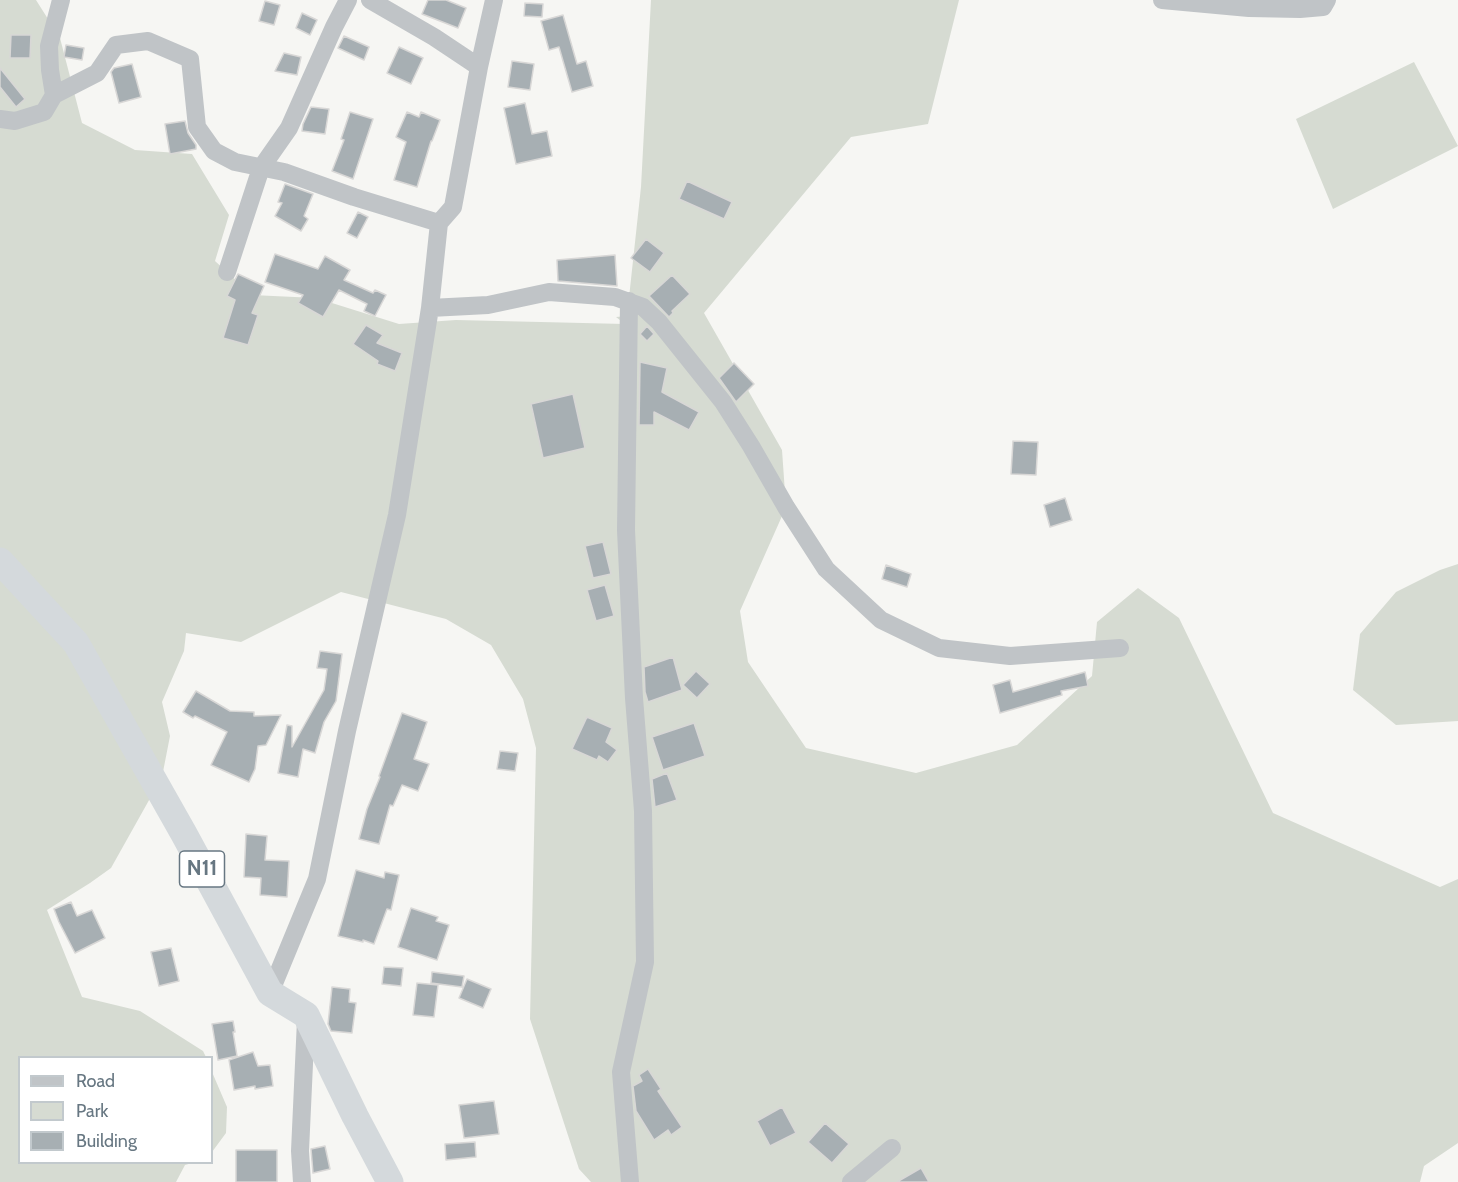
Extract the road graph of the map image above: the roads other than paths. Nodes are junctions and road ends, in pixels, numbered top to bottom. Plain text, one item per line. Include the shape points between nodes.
1 (61, 0) edge
2 (348, 0) edge
3 (370, 0) edge
4 (494, 0) edge
5 (1162, 0) edge
6 (1328, 0) edge
7 (479, 67) junction
8 (54, 95) junction
9 (0, 119) edge
10 (261, 168) junction
11 (439, 223) junction
12 (227, 272) dead end
13 (629, 302) junction
14 (430, 308) junction
15 (0, 561) edge
16 (1120, 648) dead end
17 (270, 993) junction
18 (306, 1016) junction
19 (892, 1148) dead end
20 (302, 1182) edge
21 (390, 1182) edge
22 (630, 1182) edge
23 (851, 1182) edge

1 - 8 street via 49,46
2 - 10 street via 289,128
3 - 7 street
4 - 7 street
5 - 6 street via 1300,9 1323,6
7 - 11 street via 453,207
8 - 9 street via 44,112 15,121
8 - 10 street via 97,73 116,45 148,40 190,59 197,127 214,151 235,162
10 - 11 street
10 - 12 street
11 - 14 street
13 - 14 street via 615,297 549,292 488,305
13 - 16 street via 643,307 659,322 723,402 826,569 881,620 939,648 1010,657
13 - 22 street via 627,530 643,811 645,962 621,1072
14 - 17 street via 397,515 317,879
15 - 17 highway, N11 via 75,643
17 - 18 highway, N11
18 - 20 street
18 - 21 highway
19 - 23 street

